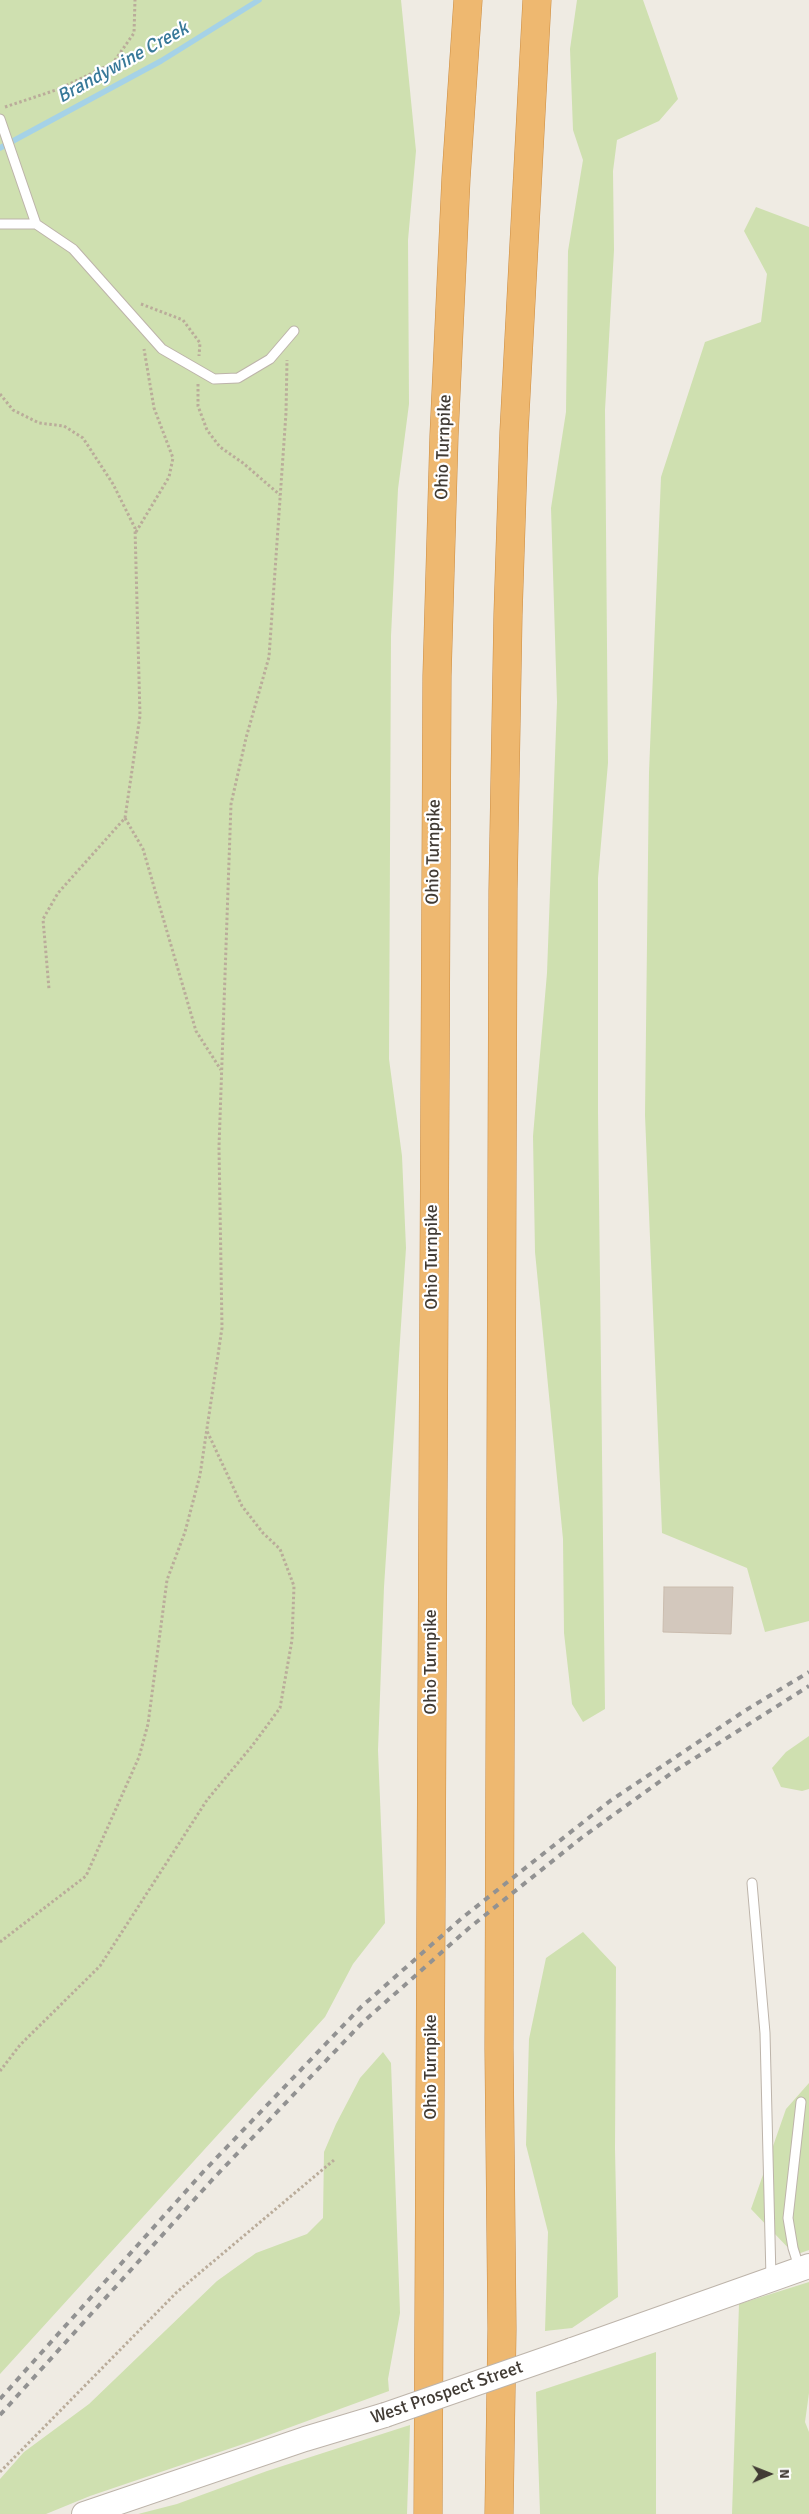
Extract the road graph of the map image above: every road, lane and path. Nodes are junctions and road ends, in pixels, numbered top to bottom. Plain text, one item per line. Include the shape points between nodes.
1 (135, 0) edge
2 (468, 0) edge
3 (537, 0) edge
4 (0, 109) edge
5 (0, 118) edge
6 (0, 224) edge
7 (36, 224) junction
8 (142, 326) junction
9 (294, 331) dead end
10 (287, 339) junction
11 (0, 394) edge
12 (135, 533) junction
13 (125, 818) junction
14 (49, 989) dead end
15 (222, 1071) junction
16 (207, 1431) junction
17 (752, 1883) dead end
18 (0, 1942) edge
19 (0, 2071) edge
20 (801, 2102) dead end
21 (334, 2160) dead end
22 (805, 2268) edge
23 (771, 2281) junction
24 (0, 2472) edge
25 (84, 2514) edge
26 (428, 2514) edge
27 (499, 2514) edge

1 - 4 path via 134,33 113,62 59,89
2 - 26 highway, Ohio Turnpike via 445,416 436,696
3 - 27 highway via 514,442 504,870
5 - 7 lane
6 - 7 lane
7 - 8 lane via 73,249
8 - 10 lane via 162,349 214,379 238,378 270,359
8 - 12 path via 154,408 173,458 168,477
9 - 10 lane
10 - 15 path via 286,413 270,656 246,738 232,804
11 - 12 path via 13,410 39,424 64,426 83,438 113,484
12 - 13 path via 140,716
13 - 14 path via 64,886 42,919
13 - 15 path via 143,850 196,1031
15 - 16 path via 219,1147 222,1328
16 - 18 path via 185,1532 167,1580 148,1724 139,1757 86,1876
16 - 19 path via 242,1506 280,1549 294,1586 292,1640 280,1708 207,1800 100,1966 20,2045
17 - 23 lane via 765,2033
20 - 22 lane via 788,2218 793,2248
21 - 24 path via 177,2292
22 - 23 street, West Prospect Street
23 - 25 street, West Prospect Street, bridge via 385,2415

